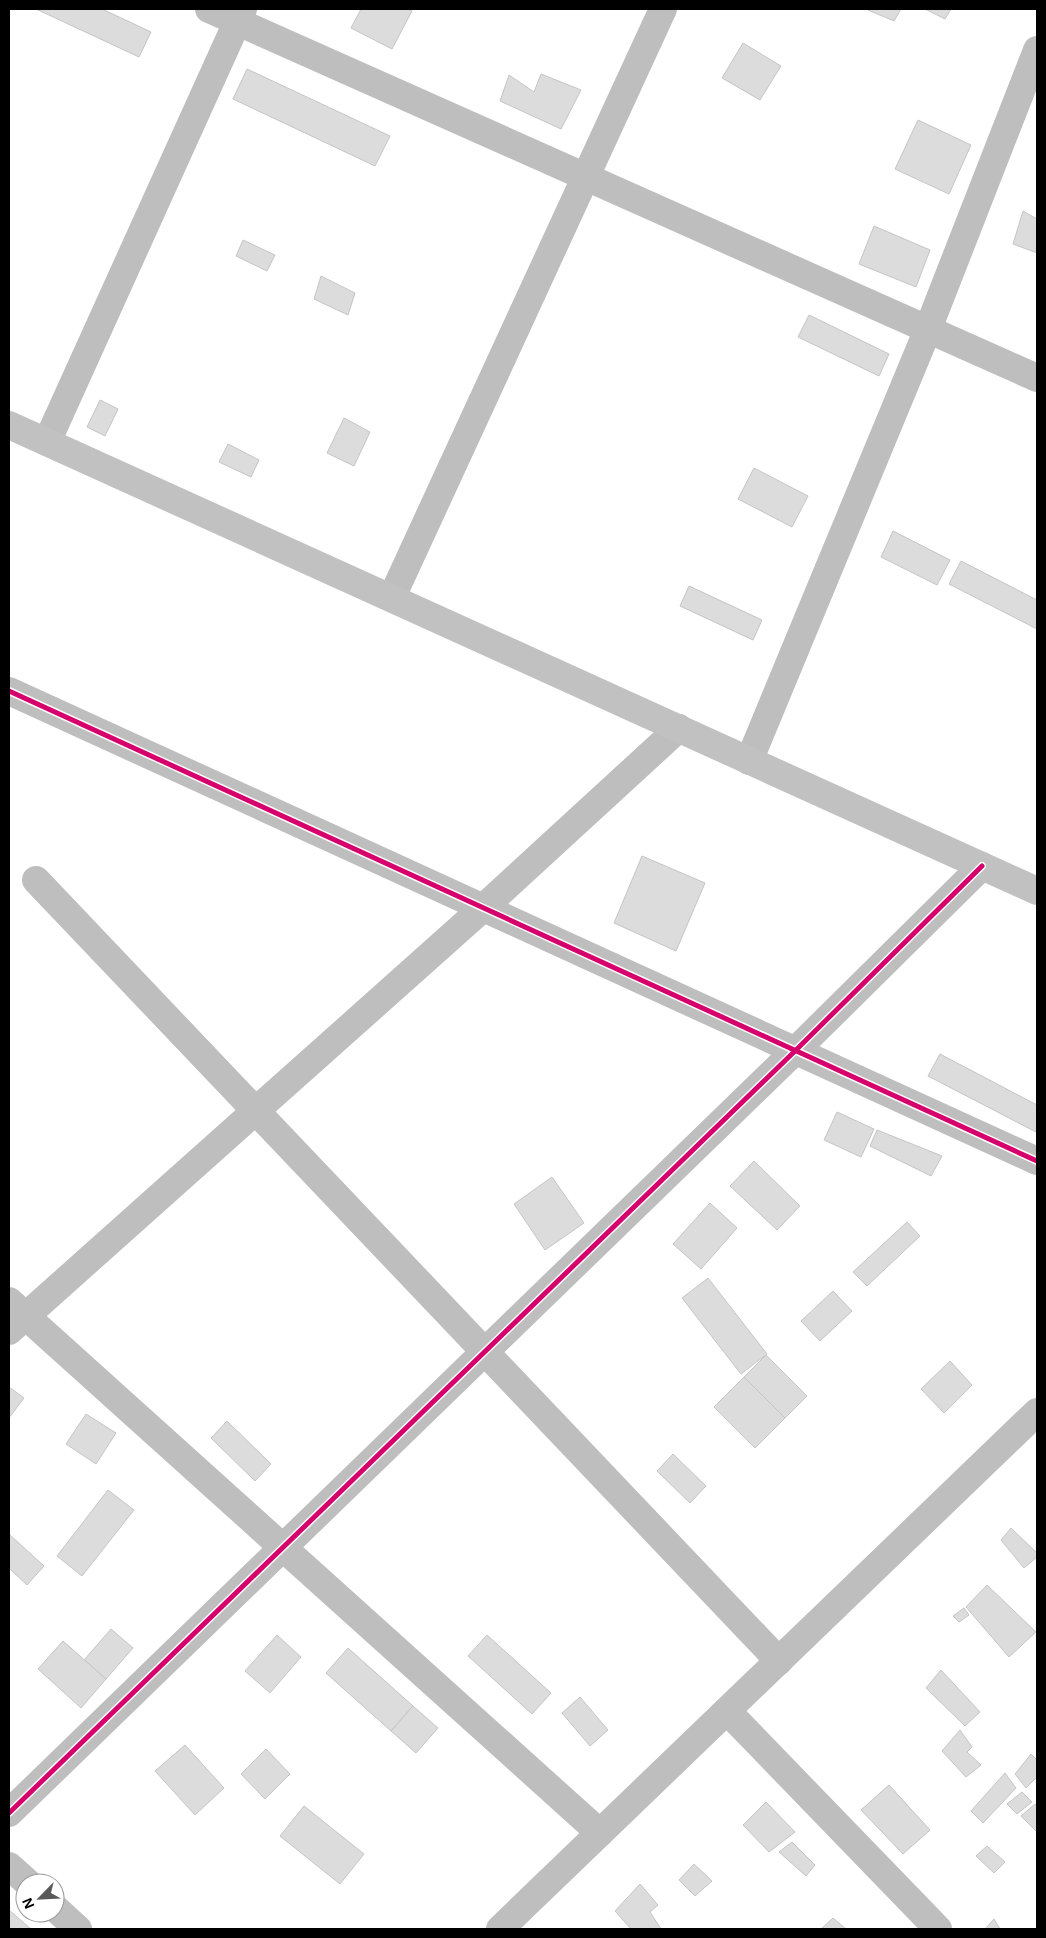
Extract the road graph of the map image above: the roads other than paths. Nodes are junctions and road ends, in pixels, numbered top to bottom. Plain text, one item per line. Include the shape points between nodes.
1 (210, 9) edge
2 (663, 9) edge
3 (240, 15) edge
4 (1037, 50) edge
5 (586, 176) junction
6 (928, 329) junction
7 (1037, 378) edge
8 (9, 425) edge
9 (47, 442) junction
10 (392, 597) junction
11 (9, 691) edge
12 (679, 728) junction
13 (749, 761) junction
14 (982, 866) junction
15 (36, 880) dead end
16 (1037, 891) edge
17 (482, 908) junction
18 (795, 1050) junction
19 (255, 1111) junction
20 (1037, 1161) edge
21 (14, 1316) edge
22 (485, 1352) junction
23 (1037, 1412) edge
24 (283, 1547) junction
25 (779, 1661) junction
26 (727, 1711) junction
27 (9, 1813) edge
28 (600, 1833) junction
29 (65, 1917) edge
30 (78, 1929) edge
31 (500, 1929) edge
32 (938, 1929) edge

1 - 3 street
2 - 5 street
3 - 5 street
3 - 9 street
4 - 6 street
5 - 6 street
5 - 10 street
6 - 7 street
6 - 13 street
8 - 9 main road
9 - 10 main road
10 - 12 main road
11 - 17 street
12 - 13 main road
12 - 17 street
13 - 14 main road
14 - 16 main road
14 - 18 street
15 - 19 street
17 - 18 street
17 - 19 street
18 - 20 street
18 - 22 street
19 - 21 street
19 - 22 street
21 - 24 street
22 - 24 street
22 - 25 street
23 - 25 street
24 - 27 street
24 - 28 street
25 - 26 street
26 - 28 street
26 - 32 street
28 - 31 street
29 - 30 street

